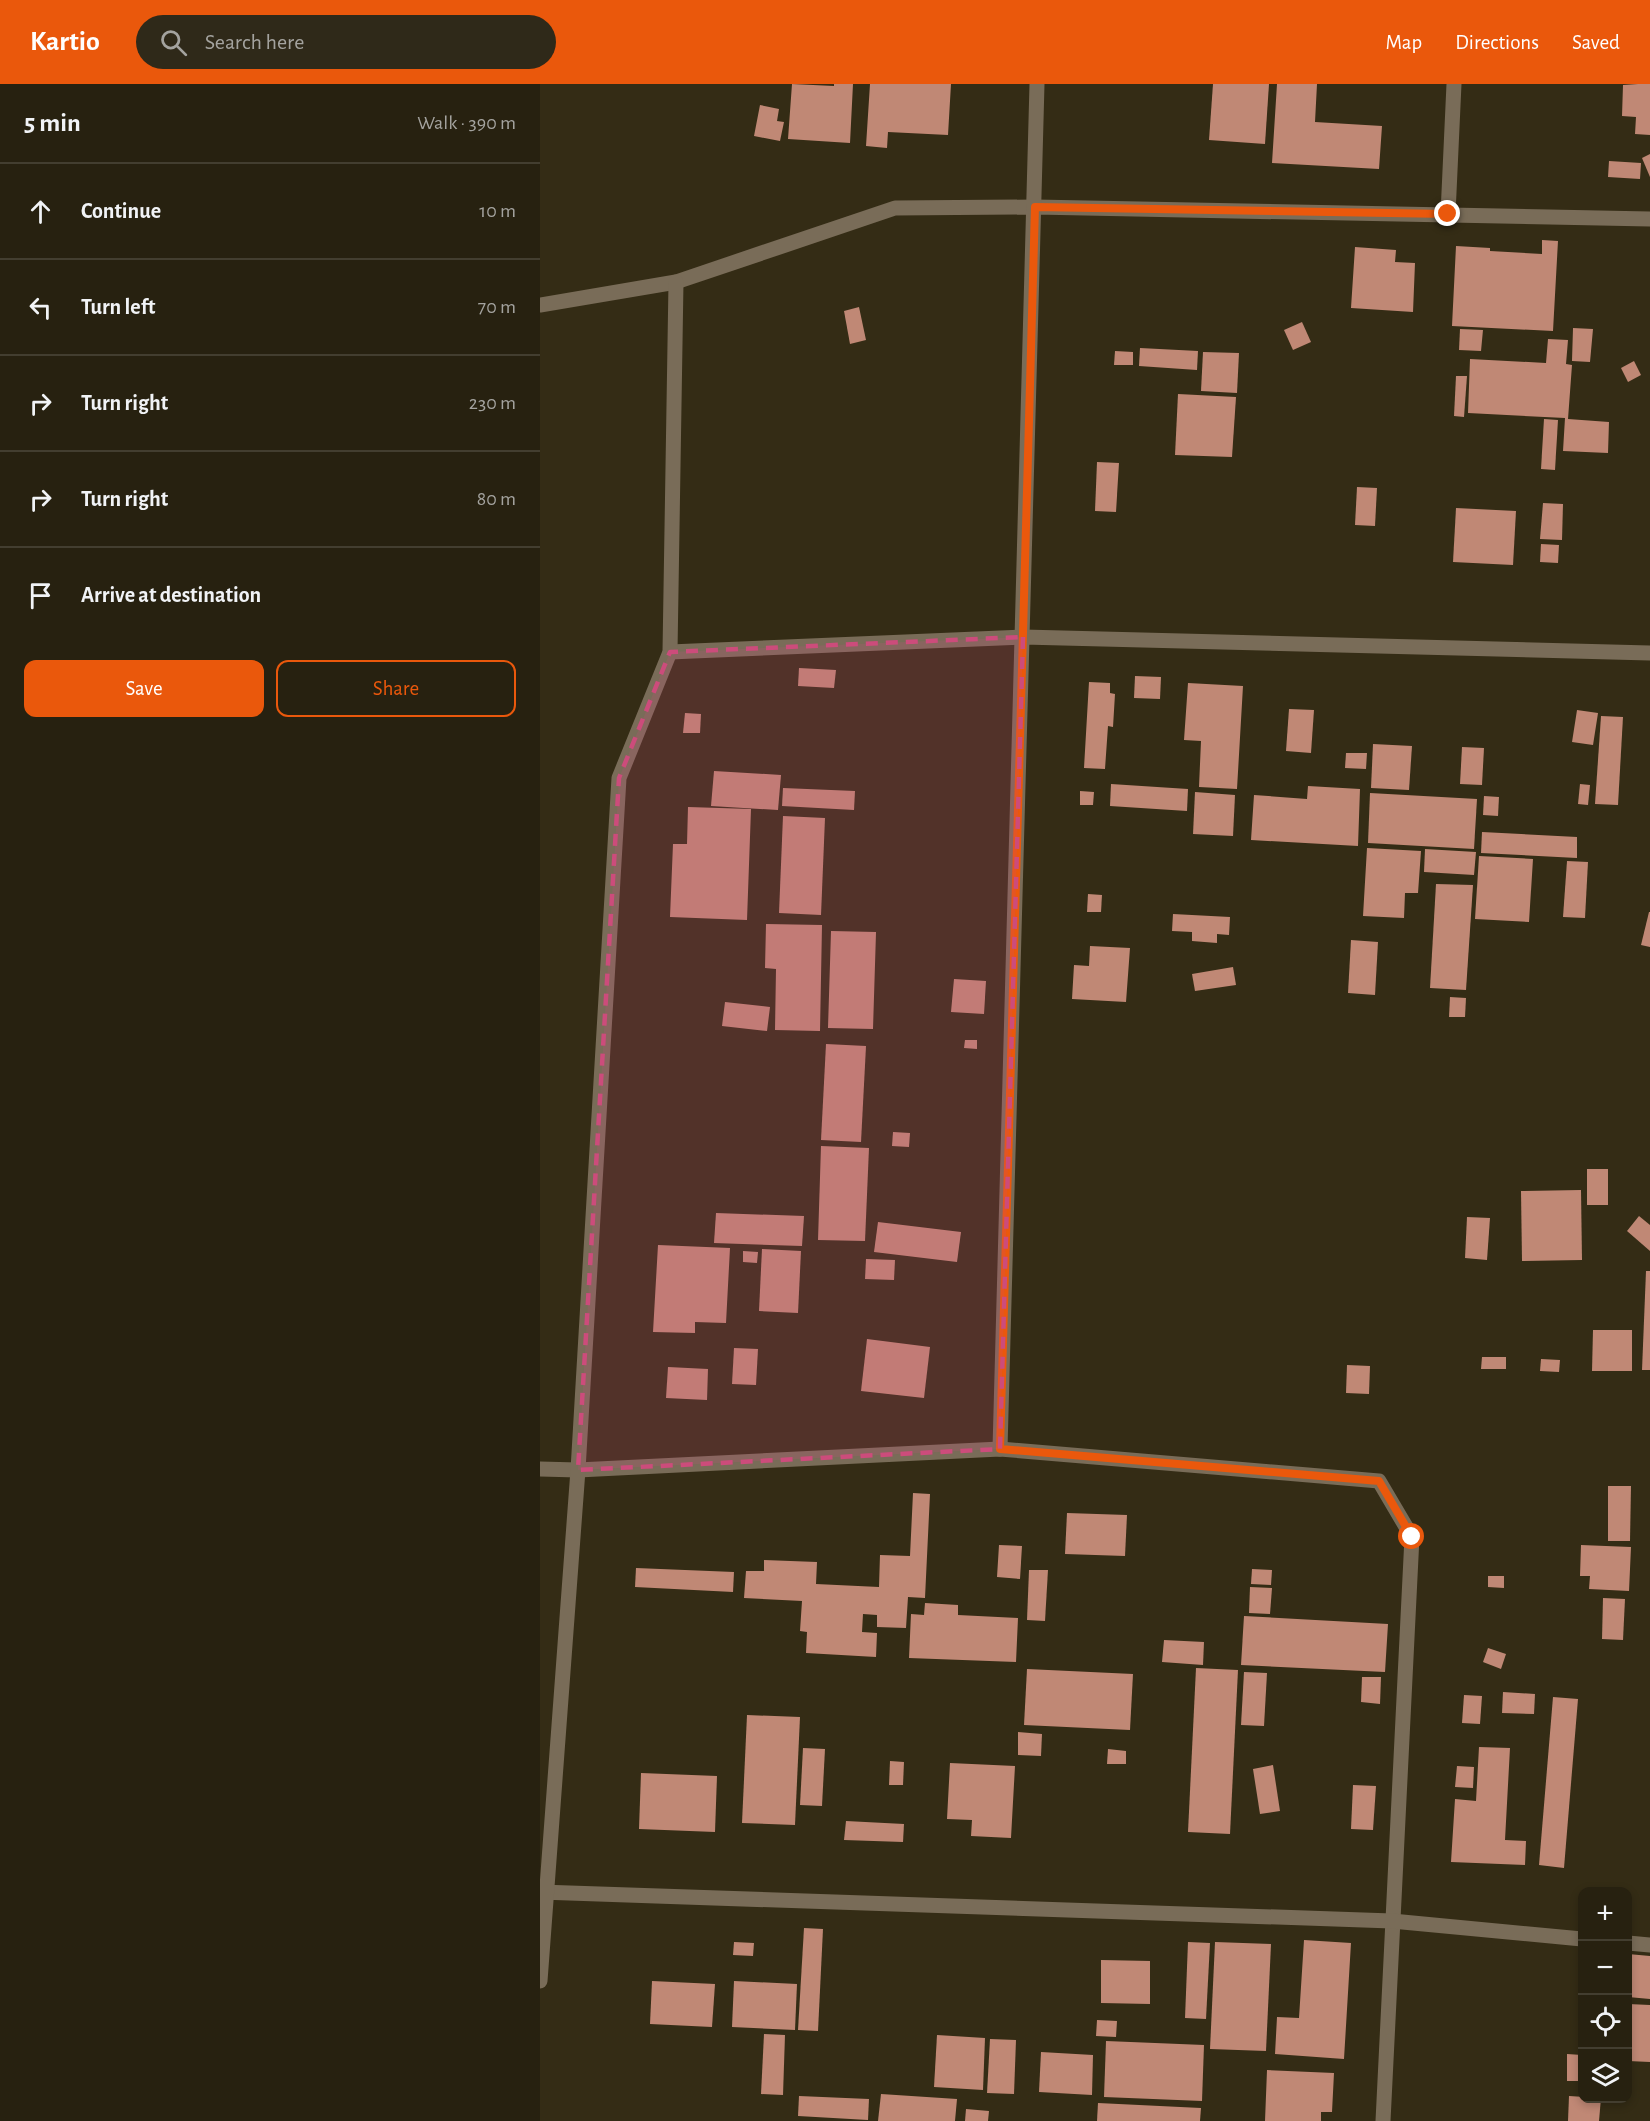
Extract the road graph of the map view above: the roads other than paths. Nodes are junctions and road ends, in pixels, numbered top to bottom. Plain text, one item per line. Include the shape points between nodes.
1 (1037, 84) edge
2 (1454, 84) edge
3 (1035, 207) junction
4 (1448, 214) junction
5 (1650, 219) edge
6 (676, 282) junction
7 (540, 305) edge
8 (1023, 637) junction
9 (669, 652) junction
10 (1650, 652) edge
11 (1000, 1449) junction
12 (540, 1469) edge
13 (578, 1470) junction
14 (543, 1892) edge
15 (1392, 1921) junction
16 (1578, 1939) edge
17 (1632, 1943) edge
18 (1650, 1945) edge
19 (540, 1981) edge
20 (1383, 2121) edge

1 - 3 street
2 - 4 street
3 - 4 street
3 - 6 street via 895,208
3 - 8 street
4 - 5 street
6 - 7 street
6 - 9 street
8 - 9 street
8 - 10 street
8 - 11 street
9 - 13 street via 619,778
11 - 13 street
11 - 15 street via 1379,1481 1412,1537
12 - 13 street
13 - 14 street
14 - 15 street
14 - 19 street
15 - 16 street
15 - 20 street
17 - 18 street

